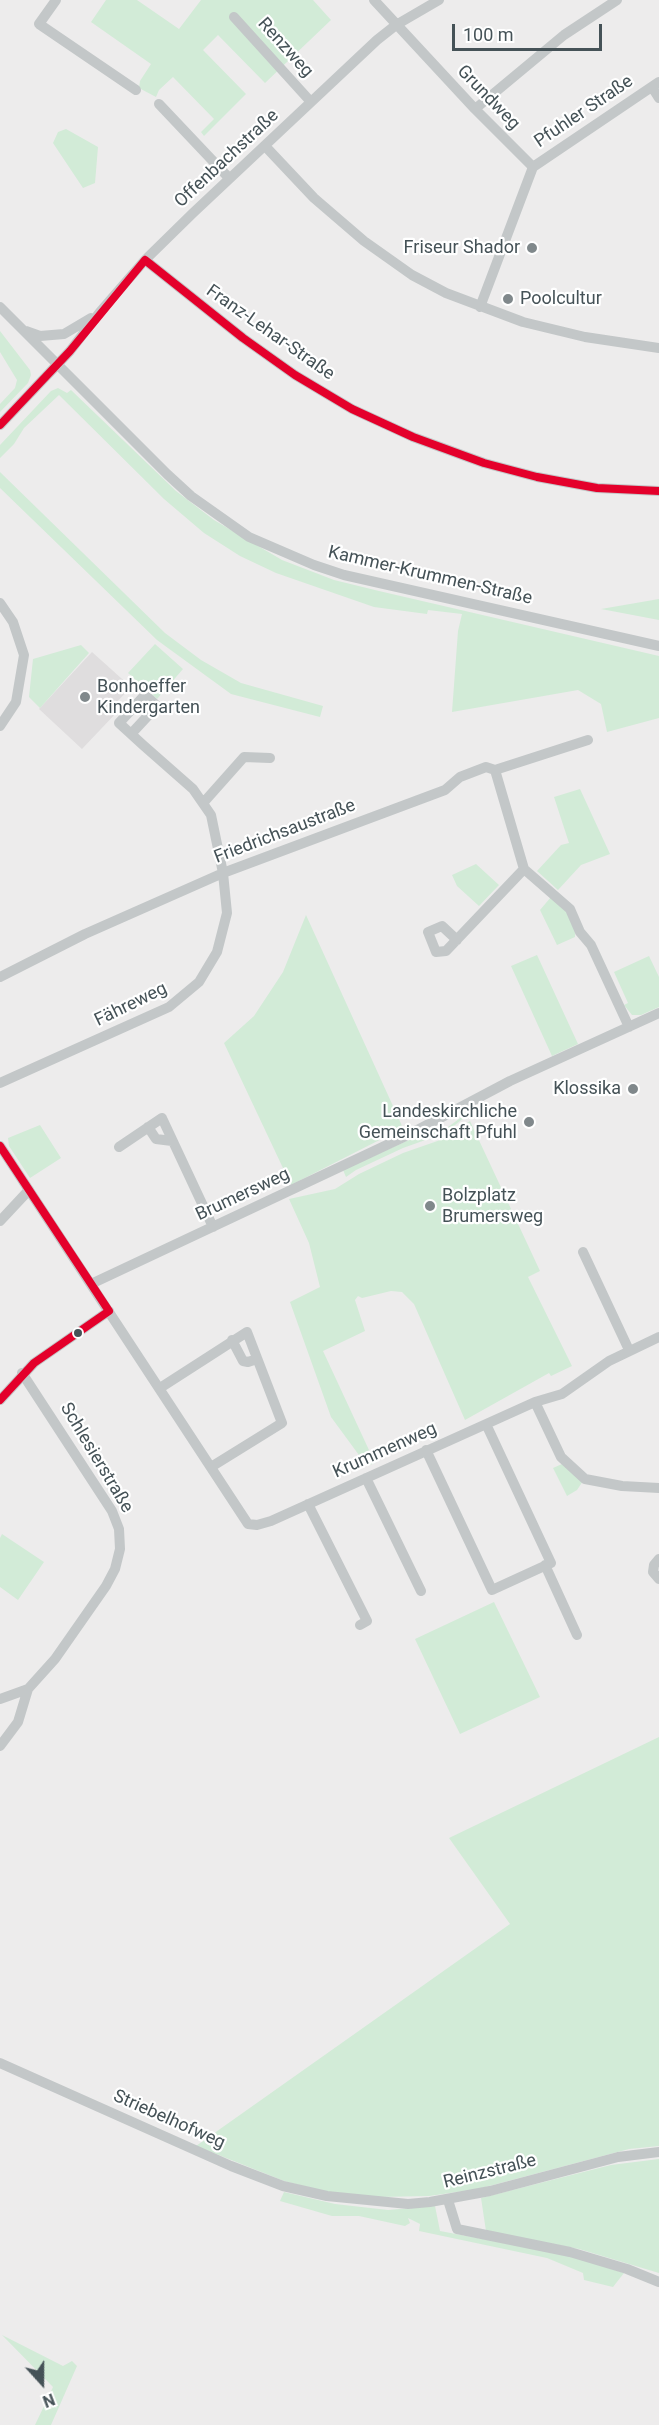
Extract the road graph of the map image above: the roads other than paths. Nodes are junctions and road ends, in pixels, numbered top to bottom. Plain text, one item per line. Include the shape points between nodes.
1 (56, 0) edge
2 (374, 0) edge
3 (439, 0) edge
4 (617, 0) edge
5 (234, 17) dead end
6 (396, 25) junction
7 (655, 84) edge
8 (136, 90) dead end
9 (659, 98) edge
10 (311, 102) junction
11 (159, 104) dead end
12 (475, 109) junction
13 (265, 146) junction
14 (532, 167) junction
15 (229, 178) junction
16 (146, 260) junction
17 (0, 307) edge
18 (480, 307) junction
19 (99, 312) junction
20 (20, 328) junction
21 (659, 348) edge
22 (57, 364) junction
23 (0, 425) edge
24 (659, 491) edge
25 (0, 603) edge
26 (659, 646) edge
27 (0, 726) edge
28 (131, 734) dead end
29 (588, 741) dead end
30 (270, 758) dead end
31 (495, 770) junction
32 (204, 801) junction
33 (524, 869) junction
34 (223, 873) junction
35 (457, 940) dead end
36 (0, 977) edge
37 (659, 1012) edge
38 (629, 1027) junction
39 (0, 1083) edge
40 (148, 1127) junction
41 (172, 1141) junction
42 (0, 1146) edge
43 (119, 1147) dead end
44 (29, 1190) junction
45 (0, 1221) edge
46 (213, 1227) junction
47 (583, 1252) dead end
48 (91, 1284) junction
49 (109, 1311) junction
50 (659, 1337) edge
51 (232, 1340) junction
52 (629, 1350) junction
53 (257, 1359) junction
54 (22, 1373) junction
55 (160, 1388) junction
56 (0, 1400) edge
57 (535, 1402) junction
58 (282, 1423) junction
59 (486, 1424) junction
60 (285, 1436) dead end
61 (426, 1450) junction
62 (211, 1467) junction
63 (366, 1478) junction
64 (659, 1488) edge
65 (308, 1504) junction
66 (659, 1559) edge
67 (545, 1565) junction
68 (659, 1579) edge
69 (421, 1591) dead end
70 (360, 1625) dead end
71 (577, 1635) dead end
72 (28, 1689) junction
73 (1, 1699) edge
74 (20, 1710) junction
75 (0, 1746) edge
76 (0, 2063) edge
77 (659, 2152) edge
78 (327, 2196) joint
79 (448, 2200) junction
80 (659, 2282) edge

1 - 8 street via 39,24
2 - 6 street, Grundweg
3 - 6 street, Offenbachstraße
4 - 12 street via 564,35
5 - 10 street, Renzweg
6 - 10 street, Offenbachstraße
6 - 12 street, Grundweg
7 - 9 street
7 - 14 street, Pfuhler Straße
10 - 13 street, Offenbachstraße
11 - 15 street
12 - 14 street, Grundweg
13 - 15 street, Offenbachstraße
13 - 18 street via 314,198 368,244 412,275
14 - 18 street, Pfuhler Straße
15 - 16 street, Offenbachstraße
16 - 19 street, Offenbachstraße
16 - 24 street, Franz-Lehar-Straße via 295,375 352,409 413,437 537,477 597,488
17 - 20 street, Kammer-Krummen-Straße
18 - 21 street via 571,334
19 - 20 street via 64,334 40,336
19 - 22 street, Offenbachstraße
20 - 22 street, Kammer-Krummen-Straße
22 - 23 street, Offenbachstraße
22 - 26 street, Kammer-Krummen-Straße via 191,496 266,545 344,575
25 - 27 street via 19,636 24,655 16,702
28 - 32 street
29 - 31 street, Friedrichsaustraße
30 - 32 street via 244,758
31 - 33 street
31 - 34 street, Friedrichsaustraße via 486,767 460,777 445,790
32 - 34 street, Fähreweg via 211,815
33 - 35 street
33 - 38 street via 570,909
34 - 36 street, Friedrichsaustraße via 85,934
34 - 39 street, Fähreweg via 227,913 217,952 188,993 143,1020
37 - 38 street, Brumersweg
38 - 46 street, Brumersweg via 510,1081 466,1105 444,1125 408,1136
40 - 41 street via 156,1139
40 - 41 street via 162,1118
40 - 43 street
41 - 46 street
42 - 44 street
44 - 45 street
44 - 48 street
46 - 48 street, Brumersweg
47 - 52 street
48 - 49 street
49 - 54 street
49 - 55 street
50 - 52 street, Krummenweg
51 - 53 street via 243,1360
51 - 53 street via 247,1332
51 - 55 street
52 - 57 street, Krummenweg
53 - 58 street
54 - 56 street
54 - 72 street, Schlesierstraße via 114,1515 120,1549 115,1569 101,1594 55,1659
55 - 62 street
57 - 59 street, Krummenweg
57 - 64 street via 561,1456 585,1479
58 - 60 street
58 - 62 street
59 - 61 street, Krummenweg
59 - 67 street via 551,1563
61 - 63 street, Krummenweg
61 - 67 street via 492,1590
62 - 65 street, Krummenweg via 248,1524 271,1521
63 - 65 street, Krummenweg
63 - 69 street
65 - 70 street via 367,1621
66 - 68 street via 653,1572
67 - 71 street
72 - 73 street, Schlesierstraße
72 - 74 street
73 - 74 street via 13,1702
74 - 75 street via 18,1722
76 - 78 street, Striebelhofweg via 231,2166 283,2186
77 - 79 street, Reinzstraße via 618,2157
78 - 79 street, Reinzstraße via 408,2204
79 - 80 street via 457,2229 570,2252

